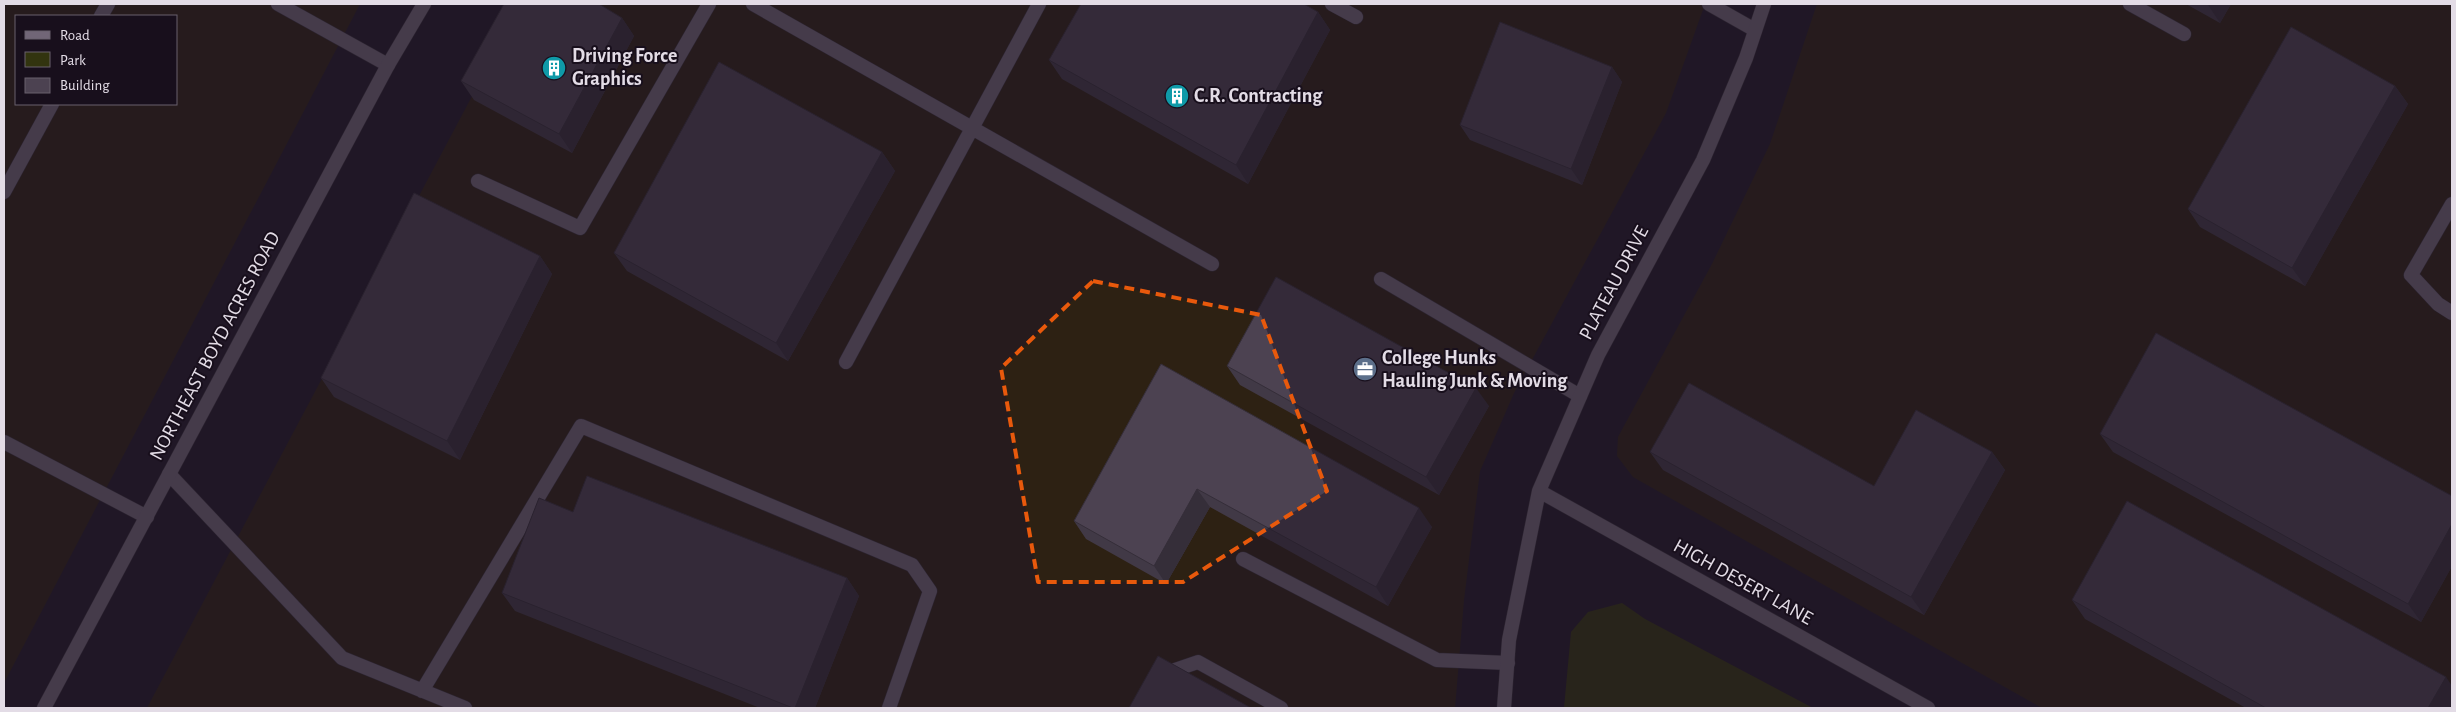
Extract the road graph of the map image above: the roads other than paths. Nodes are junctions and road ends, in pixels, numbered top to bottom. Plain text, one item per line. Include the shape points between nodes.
1 (108, 4) edge
2 (278, 4) edge
3 (424, 4) edge
4 (709, 4) edge
5 (753, 4) edge
6 (1039, 4) edge
7 (1332, 4) edge
8 (1709, 4) edge
9 (1764, 4) edge
10 (2130, 4) edge
11 (102, 15) edge
12 (1356, 17) dead end
13 (1755, 30) junction
14 (2184, 34) dead end
15 (388, 66) junction
16 (51, 105) edge
17 (971, 127) junction
18 (478, 181) dead end
19 (4, 192) edge
20 (2452, 204) edge
21 (1212, 264) dead end
22 (1381, 279) dead end
23 (2452, 313) edge
24 (846, 362) dead end
25 (1580, 396) junction
26 (4, 442) edge
27 (169, 474) junction
28 (1539, 491) junction
29 (147, 517) junction
30 (1243, 559) dead end
31 (1508, 663) junction
32 (1153, 684) edge
33 (422, 690) junction
34 (44, 708) edge
35 (465, 708) edge
36 (889, 708) edge
37 (1282, 708) edge
38 (1504, 708) edge
39 (1928, 708) edge

1 - 11 street
2 - 15 street
3 - 15 street, NORTHEAST BOYD ACRES ROAD
4 - 18 street via 580,228
5 - 17 street
6 - 17 street
7 - 12 street
8 - 13 street
9 - 13 street, PLATEAU DRIVE
10 - 14 street
13 - 25 street, PLATEAU DRIVE via 1703,160 1598,354
15 - 27 street, NORTHEAST BOYD ACRES ROAD
16 - 19 street
17 - 21 street
17 - 24 street
20 - 23 street via 2411,275 2438,304
22 - 25 street
25 - 28 street, PLATEAU DRIVE
26 - 29 street
27 - 29 street, NORTHEAST BOYD ACRES ROAD
27 - 33 street via 342,658
28 - 31 street, PLATEAU DRIVE via 1509,640
28 - 39 street, HIGH DESERT LANE
29 - 34 street, NORTHEAST BOYD ACRES ROAD
30 - 31 street via 1437,660
31 - 38 street, PLATEAU DRIVE
32 - 37 street via 1157,676 1198,662
33 - 35 street
33 - 36 street via 581,426 912,565 930,591

